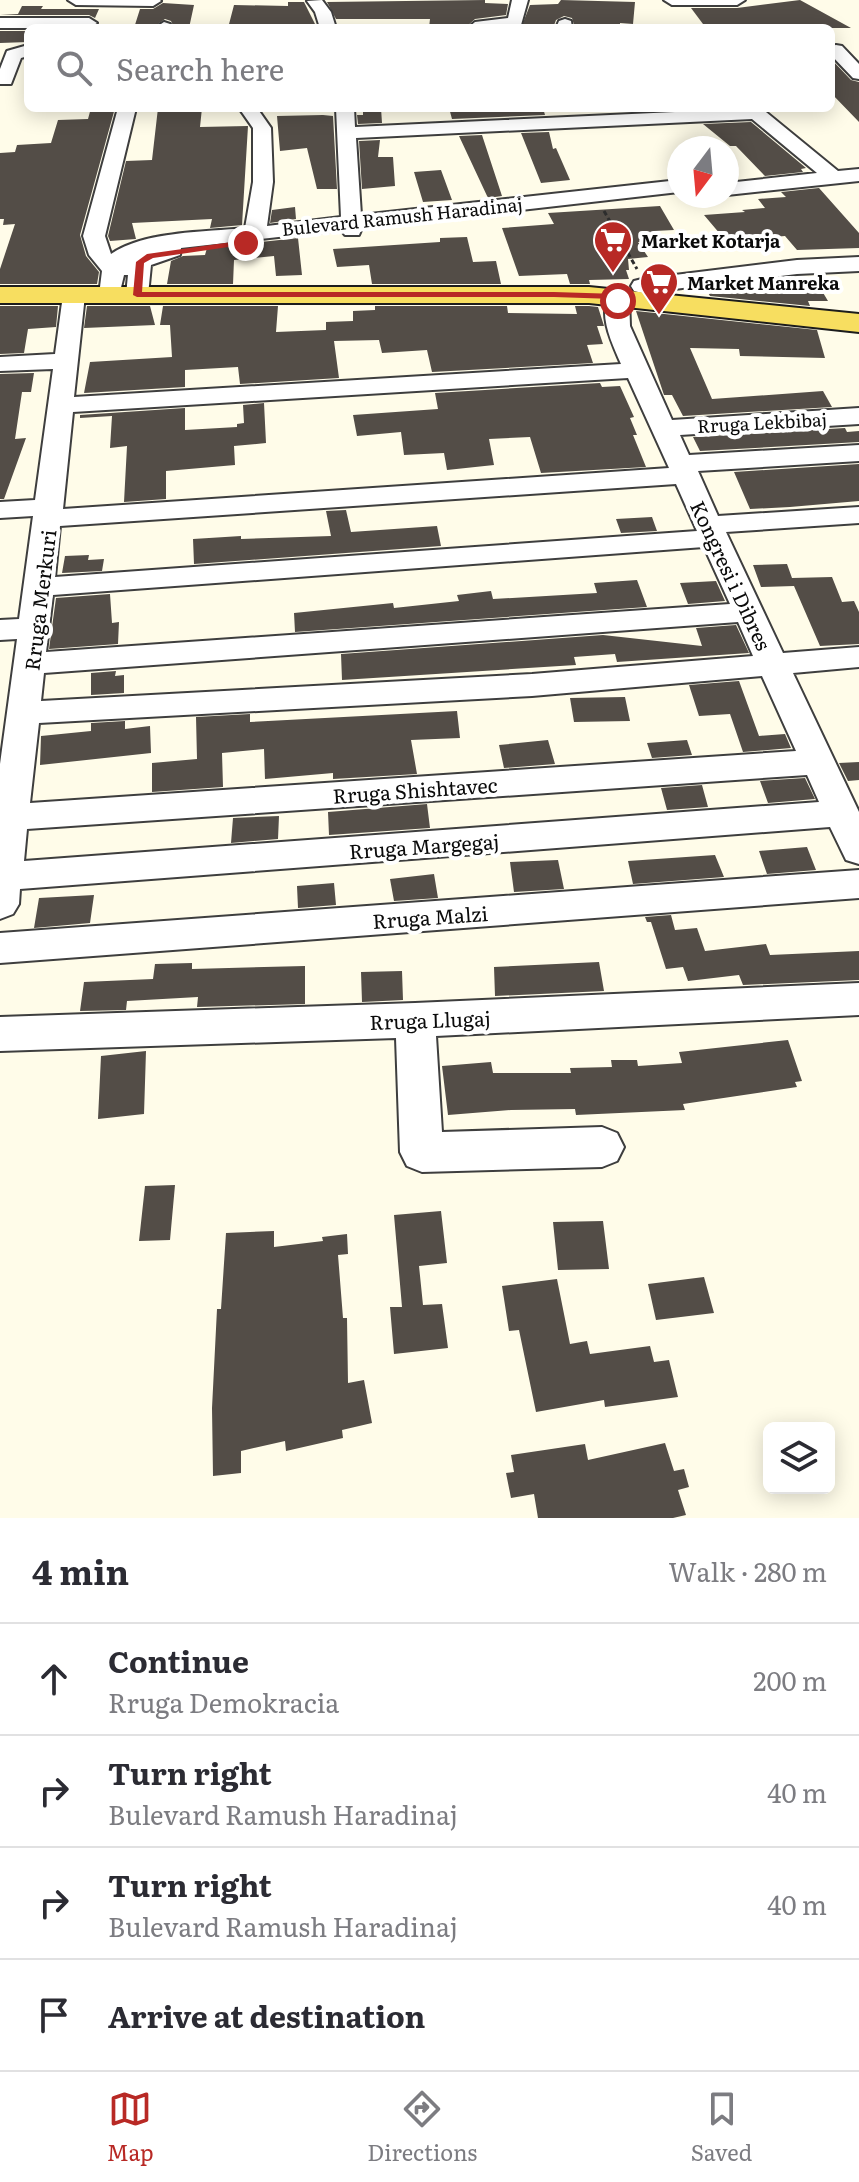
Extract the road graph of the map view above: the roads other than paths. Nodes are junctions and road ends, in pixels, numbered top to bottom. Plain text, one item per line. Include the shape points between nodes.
1 (58, 0) edge
2 (74, 0) edge
3 (322, 0) edge
4 (520, 0) edge
5 (672, 0) edge
6 (734, 0) edge
7 (153, 1) edge
8 (309, 1) edge
9 (0, 23) edge
10 (89, 23) dead end
11 (327, 24) edge
12 (492, 24) edge
13 (859, 46) edge
14 (835, 50) edge
15 (24, 51) edge
16 (835, 52) edge
17 (859, 74) edge
18 (24, 78) edge
19 (2, 80) edge
20 (126, 112) edge
21 (251, 112) edge
22 (345, 112) edge
23 (717, 112) edge
24 (754, 112) edge
25 (346, 133) junction
26 (859, 167) edge
27 (829, 174) junction
28 (859, 175) edge
29 (739, 180) edge
30 (667, 187) edge
31 (739, 187) edge
32 (667, 195) edge
33 (352, 226) junction
34 (255, 233) junction
35 (859, 264) edge
36 (124, 282) junction
37 (630, 291) junction
38 (0, 295) edge
39 (74, 295) junction
40 (859, 323) edge
41 (67, 361) junction
42 (0, 364) edge
43 (637, 370) junction
44 (62, 405) junction
45 (859, 416) edge
46 (664, 428) junction
47 (859, 453) edge
48 (684, 470) junction
49 (0, 510) edge
50 (50, 513) junction
51 (859, 515) edge
52 (713, 531) junction
53 (41, 587) junction
54 (750, 612) junction
55 (34, 628) junction
56 (0, 630) edge
57 (859, 657) edge
58 (773, 662) junction
59 (30, 664) junction
60 (16, 726) edge
61 (818, 762) junction
62 (9, 806) edge
63 (842, 813) junction
64 (859, 850) edge
65 (859, 884) edge
66 (3, 890) edge
67 (0, 948) edge
68 (859, 999) edge
69 (415, 1020) junction
70 (0, 1034) edge
71 (602, 1147) dead end

1 - 2 street
2 - 7 street
3 - 8 street
4 - 12 street via 515,22
5 - 6 street
8 - 11 street via 323,12
9 - 10 street
13 - 14 street
15 - 19 street via 13,55
16 - 17 street
18 - 19 street
20 - 36 street via 94,236 100,255
21 - 34 street via 262,128 263,182
22 - 25 street
23 - 25 street
24 - 27 street
25 - 33 street
26 - 27 street
27 - 28 street
27 - 29 street
27 - 31 street
30 - 33 street, Bulevard Ramush Haradinaj
32 - 33 street, Bulevard Ramush Haradinaj
33 - 34 street, Bulevard Ramush Haradinaj
33 - 36 street, Bulevard Ramush Haradinaj via 164,252 145,258
34 - 36 street, Bulevard Ramush Haradinaj via 142,247 118,257
35 - 37 street via 797,267
36 - 37 main road
36 - 39 main road
37 - 40 main road
37 - 43 street, Kongresi i Dibres via 618,326
38 - 39 main road
39 - 41 street, Rruga Merkuri
41 - 42 street
41 - 44 street, Rruga Merkuri
43 - 44 street
43 - 46 street, Kongresi i Dibres
44 - 50 street, Rruga Merkuri
45 - 46 street, Rruga Lekbibaj
46 - 48 street, Kongresi i Dibres
47 - 48 street
48 - 50 street
48 - 52 street, Kongresi i Dibres
49 - 50 street
50 - 53 street, Rruga Merkuri
51 - 52 street
52 - 53 street
52 - 54 street, Kongresi i Dibres
53 - 55 street, Rruga Merkuri
54 - 58 street, Kongresi i Dibres
54 - 59 street
55 - 56 street
55 - 59 street, Rruga Merkuri
57 - 58 street
58 - 60 street
58 - 61 street, Kongresi i Dibres
59 - 60 street, Rruga Merkuri
60 - 62 street, Rruga Merkuri
61 - 62 street, Rruga Shishtavec
61 - 63 street, Kongresi i Dibres
62 - 66 street, Rruga Merkuri
63 - 64 street, Kongresi i Dibres
63 - 66 street, Rruga Margegaj
65 - 67 street, Rruga Malzi
68 - 69 street, Rruga Llugaj
69 - 70 street, Rruga Llugaj
69 - 71 street via 422,1152

